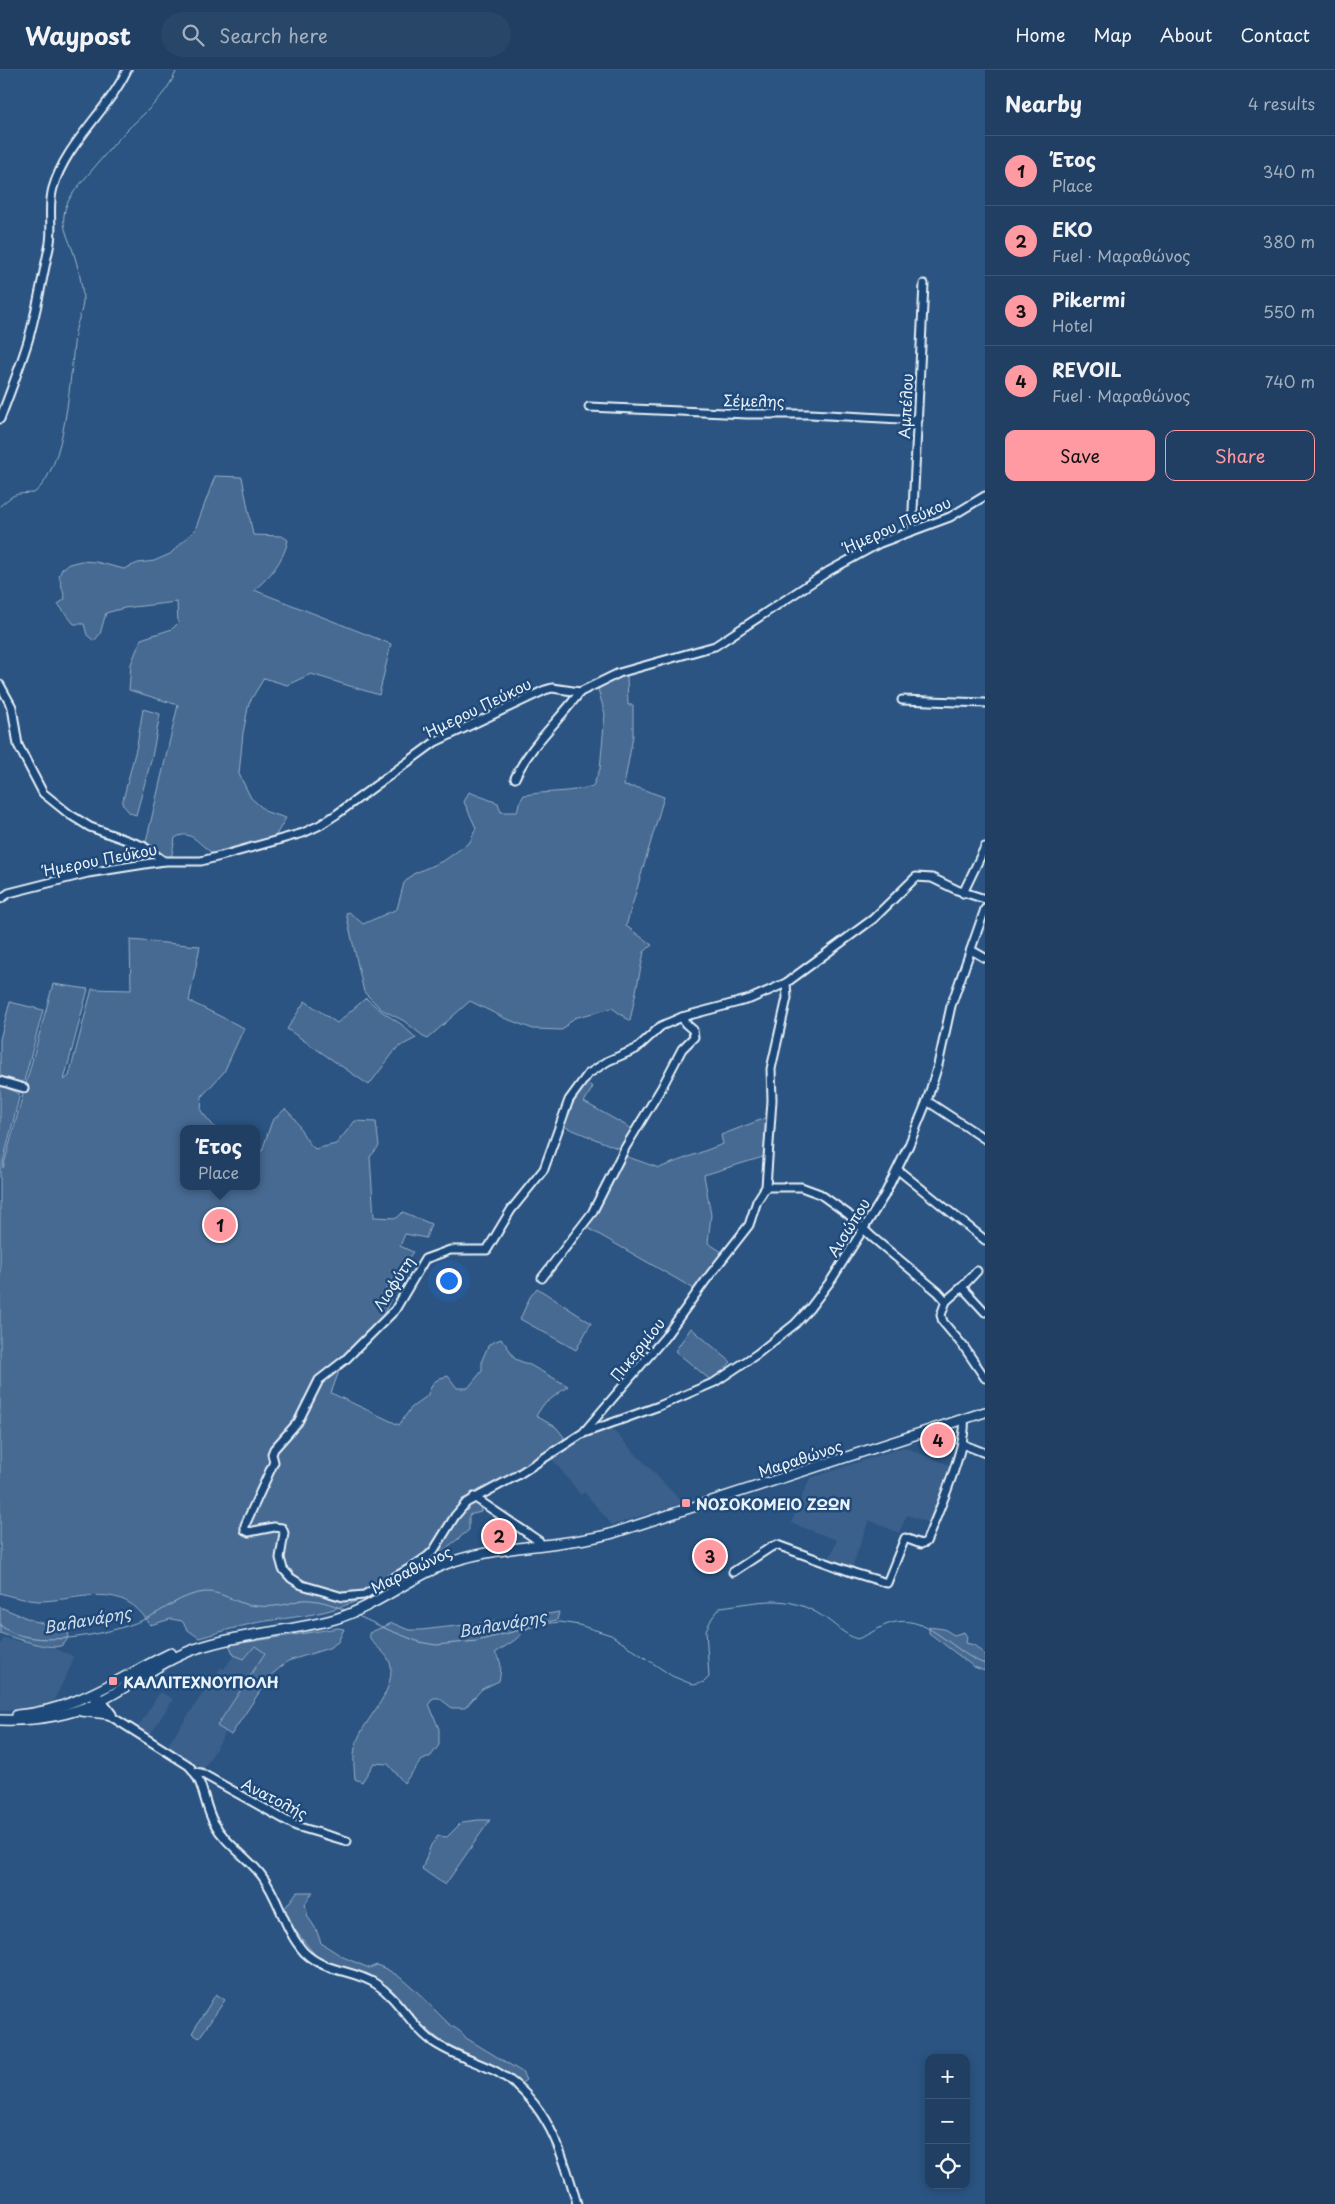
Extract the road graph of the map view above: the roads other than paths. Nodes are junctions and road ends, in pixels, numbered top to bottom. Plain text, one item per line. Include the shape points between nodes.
1 (127, 70) edge
2 (924, 284) dead end
3 (589, 407) dead end
4 (0, 419) edge
5 (918, 420) junction
6 (985, 496) edge
7 (912, 531) junction
8 (0, 685) edge
9 (580, 692) junction
10 (902, 700) dead end
11 (985, 703) edge
12 (515, 778) dead end
13 (985, 847) edge
14 (164, 861) junction
15 (963, 893) junction
16 (0, 898) edge
17 (985, 899) edge
18 (985, 909) edge
19 (971, 950) junction
20 (985, 958) edge
21 (786, 983) junction
22 (682, 1017) junction
23 (0, 1081) edge
24 (24, 1088) dead end
25 (927, 1101) junction
26 (985, 1138) edge
27 (898, 1170) junction
28 (766, 1187) junction
29 (863, 1227) junction
30 (985, 1240) edge
31 (977, 1271) dead end
32 (542, 1278) dead end
33 (962, 1287) junction
34 (946, 1300) junction
35 (985, 1312) edge
36 (985, 1378) edge
37 (985, 1406) edge
38 (985, 1412) edge
39 (964, 1419) junction
40 (583, 1433) junction
41 (962, 1444) junction
42 (985, 1453) edge
43 (474, 1497) junction
44 (247, 1532) joint
45 (539, 1541) junction
46 (733, 1572) dead end
47 (359, 1606) junction
48 (335, 1616) junction
49 (111, 1694) junction
50 (96, 1698) junction
51 (73, 1711) junction
52 (111, 1714) junction
53 (0, 1715) edge
54 (0, 1720) edge
55 (194, 1772) junction
56 (347, 1841) dead end
57 (577, 2204) edge

1 - 4 street via 63,163 55,182 50,248 28,341
2 - 5 street, Αμπέλου
3 - 5 street, Σέμελης
5 - 7 street, Αμπέλου
6 - 7 street, Ήμερου Πεύκου via 950,517
7 - 9 street, Ήμερου Πεύκου via 812,580 715,646 619,673
8 - 14 street via 12,707 20,751 43,792 82,822 143,846
9 - 12 street via 532,750
9 - 14 street, Ήμερου Πεύκου via 545,690 442,738 337,814 303,833 201,861
10 - 11 street
13 - 15 street
14 - 16 street, Ήμερου Πεύκου via 70,876
15 - 17 street
15 - 21 street via 932,878 916,877 873,919
18 - 19 street, Αισώπου
19 - 20 street
19 - 25 street, Αισώπου via 948,1015
21 - 22 street via 750,998
21 - 28 street, Πικερμίου via 787,998 771,1068
22 - 32 street via 693,1030 694,1037 682,1049 592,1213
22 - 44 street, Λιοφύτη via 659,1028 636,1048 588,1074 569,1100 544,1169 511,1210 488,1250 450,1250 425,1260 395,1310 320,1380 298,1422 274,1449 274,1462 245,1525
23 - 24 street
25 - 26 street
25 - 27 street, Αισώπου
27 - 29 street, Αισώπου
27 - 30 street
28 - 29 street via 808,1188
28 - 40 street, Πικερμίου via 756,1201 749,1225 665,1337
29 - 34 street
29 - 40 street, Αισώπου via 832,1279 810,1308 740,1368 660,1406
31 - 33 street
33 - 34 street
33 - 35 street
34 - 36 street via 941,1315 943,1322
37 - 45 main road, Μαραθώνος via 631,1522 587,1534
38 - 39 main road, Μαραθώνος
39 - 41 street
39 - 47 main road, Μαραθώνος via 610,1534 461,1559
40 - 43 street, Πικερμίου via 516,1476
41 - 42 street
41 - 46 street via 926,1542 923,1544 905,1538 885,1583 777,1545
43 - 44 street, Πικερμίου via 461,1508 434,1550 412,1568 356,1597 343,1597 302,1585 286,1574 280,1558 282,1528
43 - 45 street
45 - 47 main road, Μαραθώνος via 486,1548 447,1558
47 - 48 main road, Μαραθώνος
48 - 49 main road, Μαραθώνος via 195,1650 166,1662
48 - 50 main road, Μαραθώνος via 240,1631 200,1642 142,1666
49 - 50 main road, Μαραθώνος
49 - 52 main road via 108,1705
50 - 51 main road, Μαραθώνος
50 - 52 street via 99,1708
50 - 53 main road, Μαραθώνος via 41,1711
51 - 52 main road
51 - 54 main road, Μαραθώνος via 41,1719
52 - 55 street
55 - 56 street, Ανατολής via 296,1826
55 - 57 street via 214,1823 231,1846 262,1875 290,1934 300,1947 323,1966 376,1984 431,2040 517,2086 535,2103 557,2142

